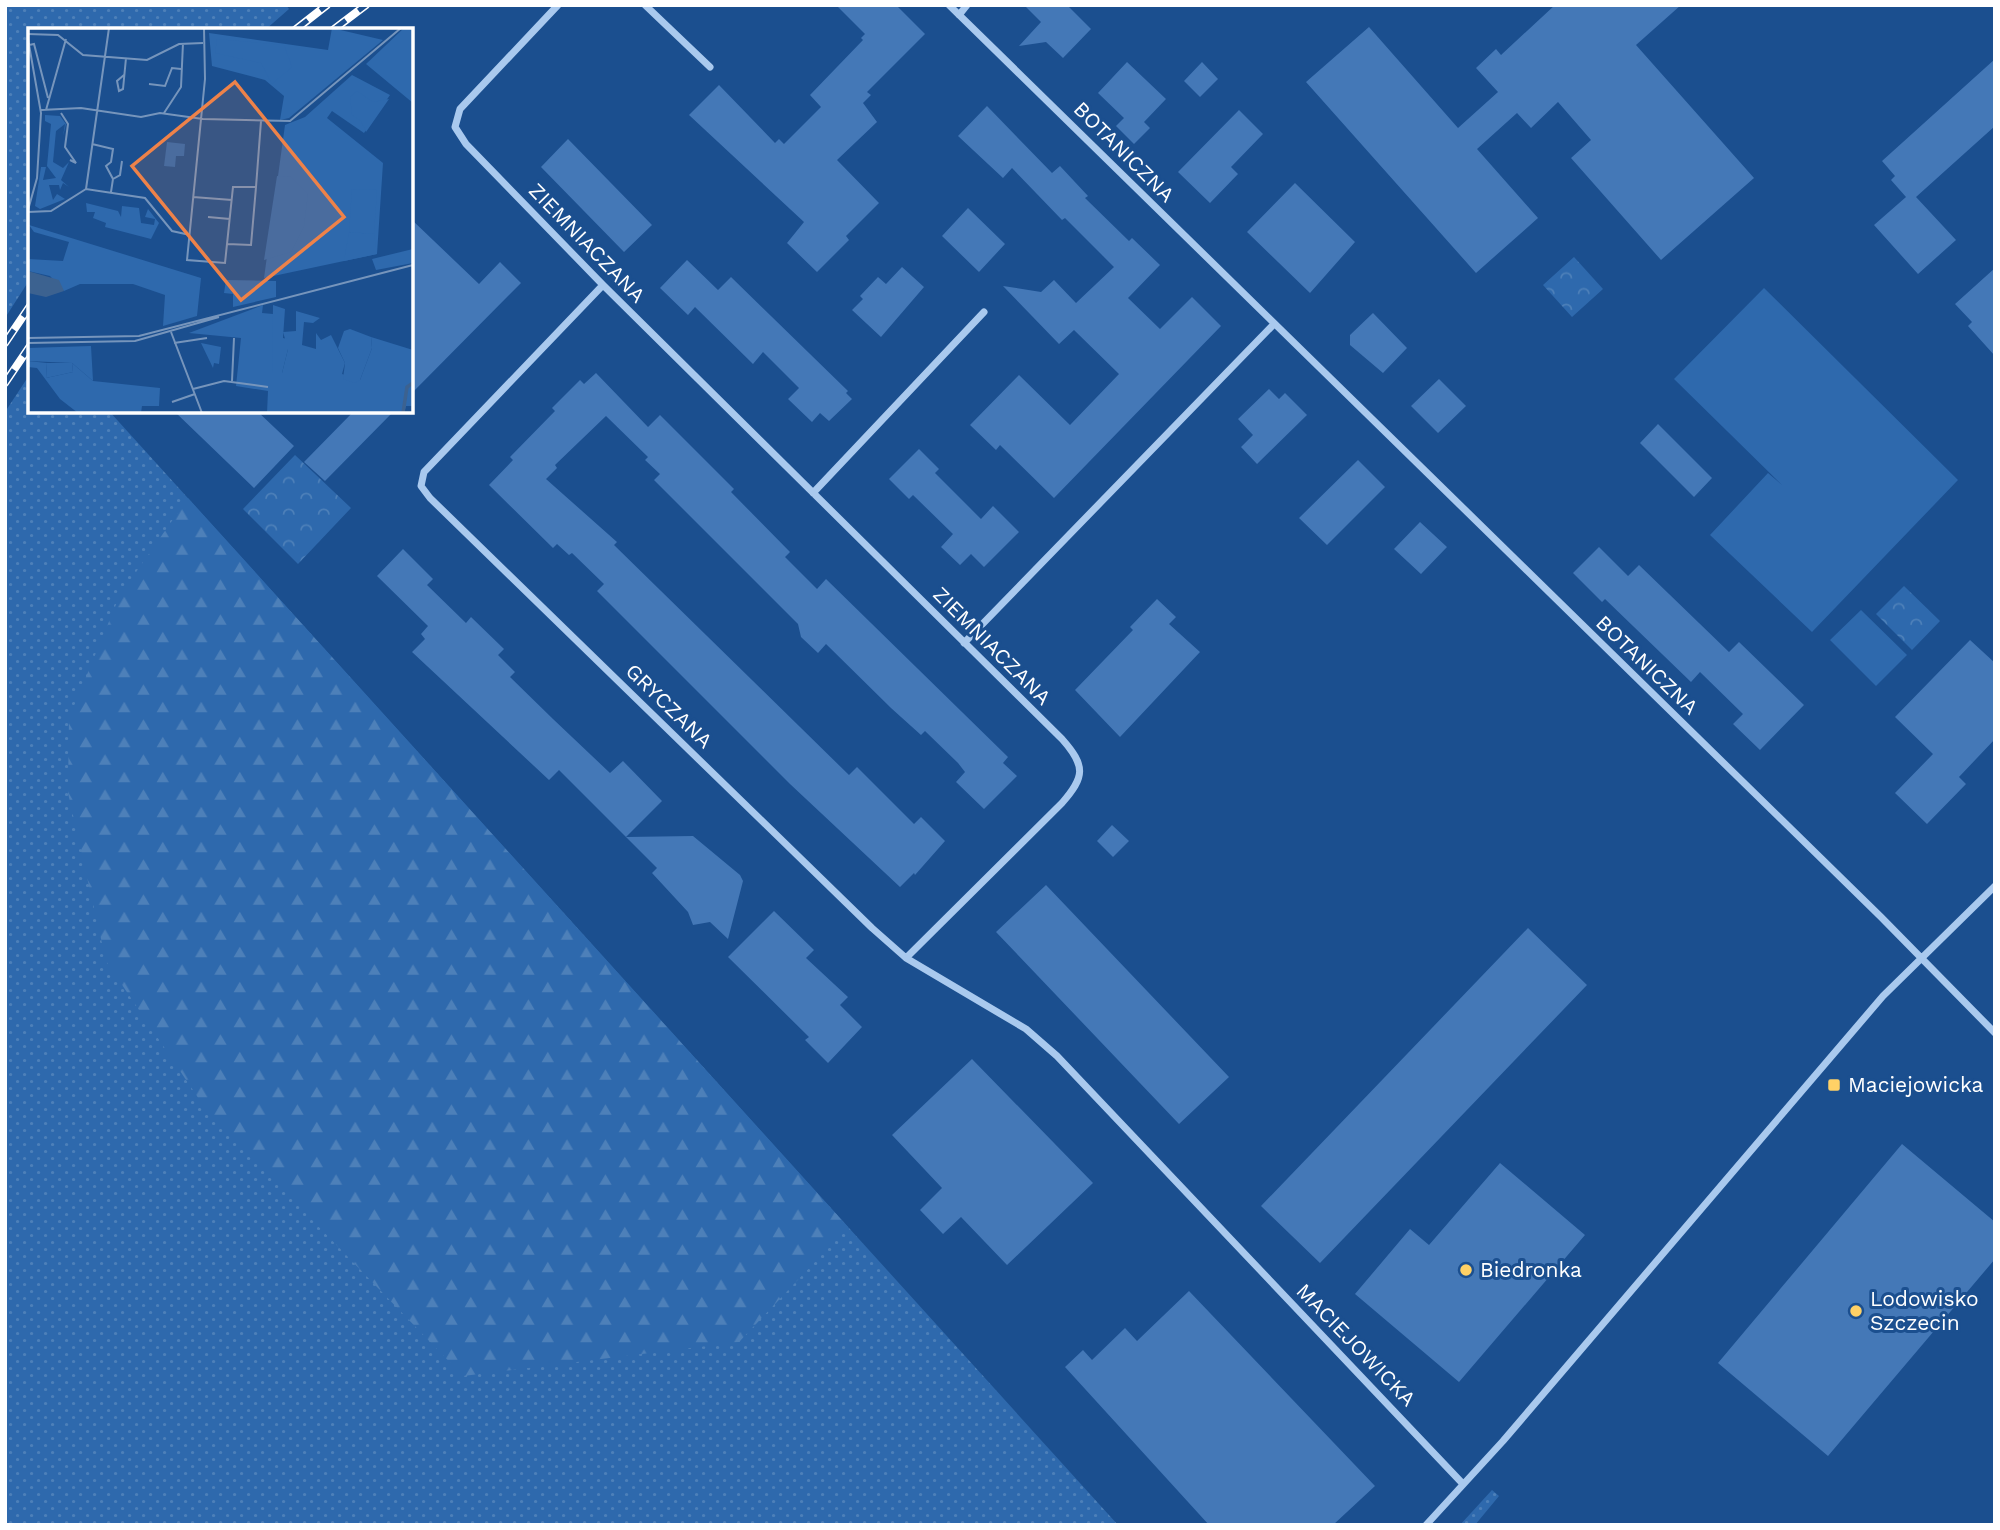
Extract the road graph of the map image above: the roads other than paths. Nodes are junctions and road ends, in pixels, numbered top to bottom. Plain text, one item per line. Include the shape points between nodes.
1 (558, 5) edge
2 (645, 5) edge
3 (949, 5) edge
4 (967, 5) edge
5 (959, 15) junction
6 (710, 66) dead end
7 (603, 285) junction
8 (984, 312) dead end
9 (1274, 324) junction
10 (813, 492) junction
11 (964, 643) junction
12 (1995, 886) edge
13 (1920, 956) junction
14 (906, 958) junction
15 (1995, 1032) edge
16 (1463, 1484) junction
17 (1426, 1525) edge

1 - 7 street, ZIEMNIACZANA via 460,109 455,127 466,144
2 - 6 street
3 - 5 street, BOTANICZNA
4 - 5 street
5 - 9 street, BOTANICZNA
7 - 10 street, ZIEMNIACZANA
7 - 14 street, GRYCZANA via 424,471 421,486
8 - 10 street
9 - 11 street
9 - 13 street, BOTANICZNA
10 - 11 street, ZIEMNIACZANA
11 - 14 street, ZIEMNIACZANA via 1074,753 1081,770 1076,787 1062,803
12 - 13 street
13 - 15 street, BOTANICZNA
13 - 16 street
14 - 16 street, MACIEJOWICKA via 1026,1029 1057,1056
16 - 17 street

